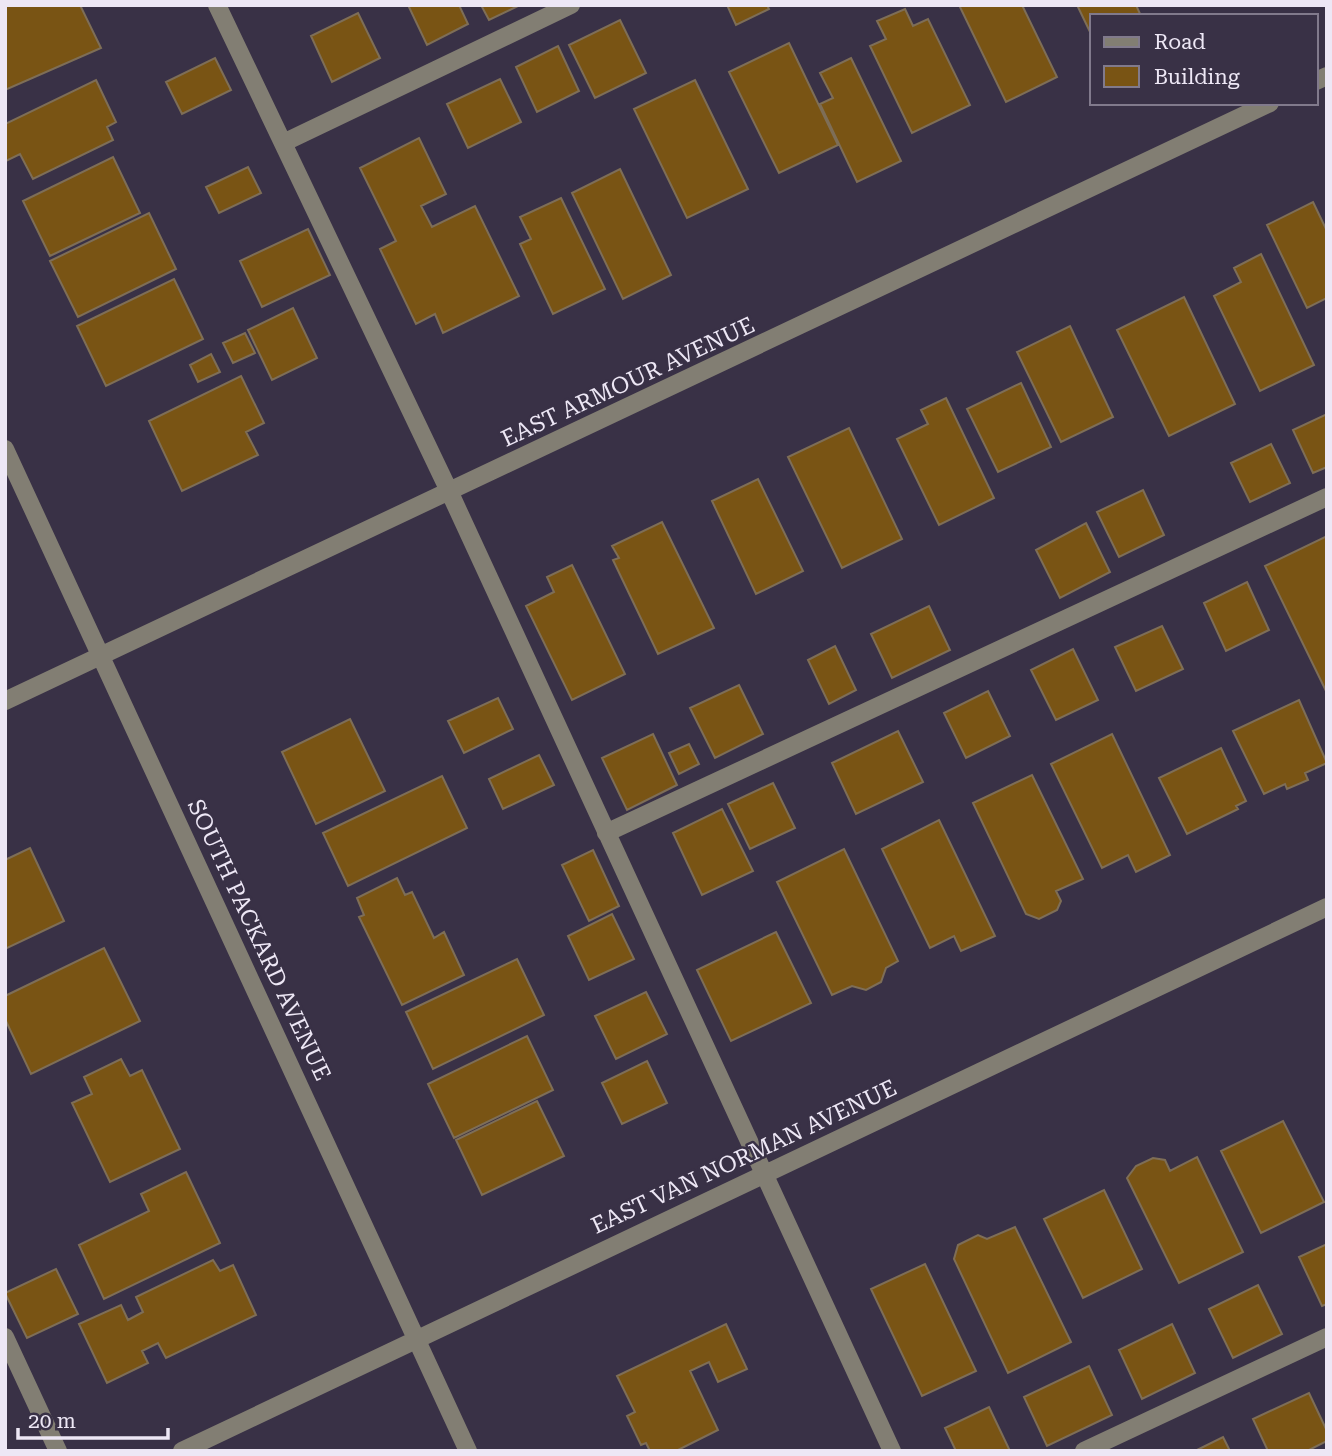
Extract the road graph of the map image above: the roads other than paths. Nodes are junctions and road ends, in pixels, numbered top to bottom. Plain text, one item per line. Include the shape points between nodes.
1 (217, 5) edge
2 (572, 5) edge
3 (1266, 105) edge
4 (283, 143) junction
5 (5, 449) edge
6 (450, 493) junction
7 (1327, 497) edge
8 (101, 656) junction
9 (5, 701) edge
10 (606, 833) junction
11 (1327, 907) edge
12 (763, 1175) junction
13 (5, 1337) edge
14 (1327, 1337) edge
15 (416, 1339) junction
16 (58, 1451) edge
17 (182, 1451) edge
18 (468, 1451) edge
19 (892, 1451) edge
20 (1084, 1451) edge

1 - 4 street
2 - 4 street
3 - 6 street, EAST ARMOUR AVENUE
4 - 6 street
5 - 8 street, SOUTH PACKARD AVENUE
6 - 8 street, EAST ARMOUR AVENUE
6 - 10 street
7 - 10 street
8 - 9 street, EAST ARMOUR AVENUE
8 - 15 street, SOUTH PACKARD AVENUE
10 - 12 street
11 - 12 street, EAST VAN NORMAN AVENUE
12 - 15 street, EAST VAN NORMAN AVENUE
12 - 19 street
13 - 16 street
14 - 20 street
15 - 17 street, EAST VAN NORMAN AVENUE
15 - 18 street, SOUTH PACKARD AVENUE

